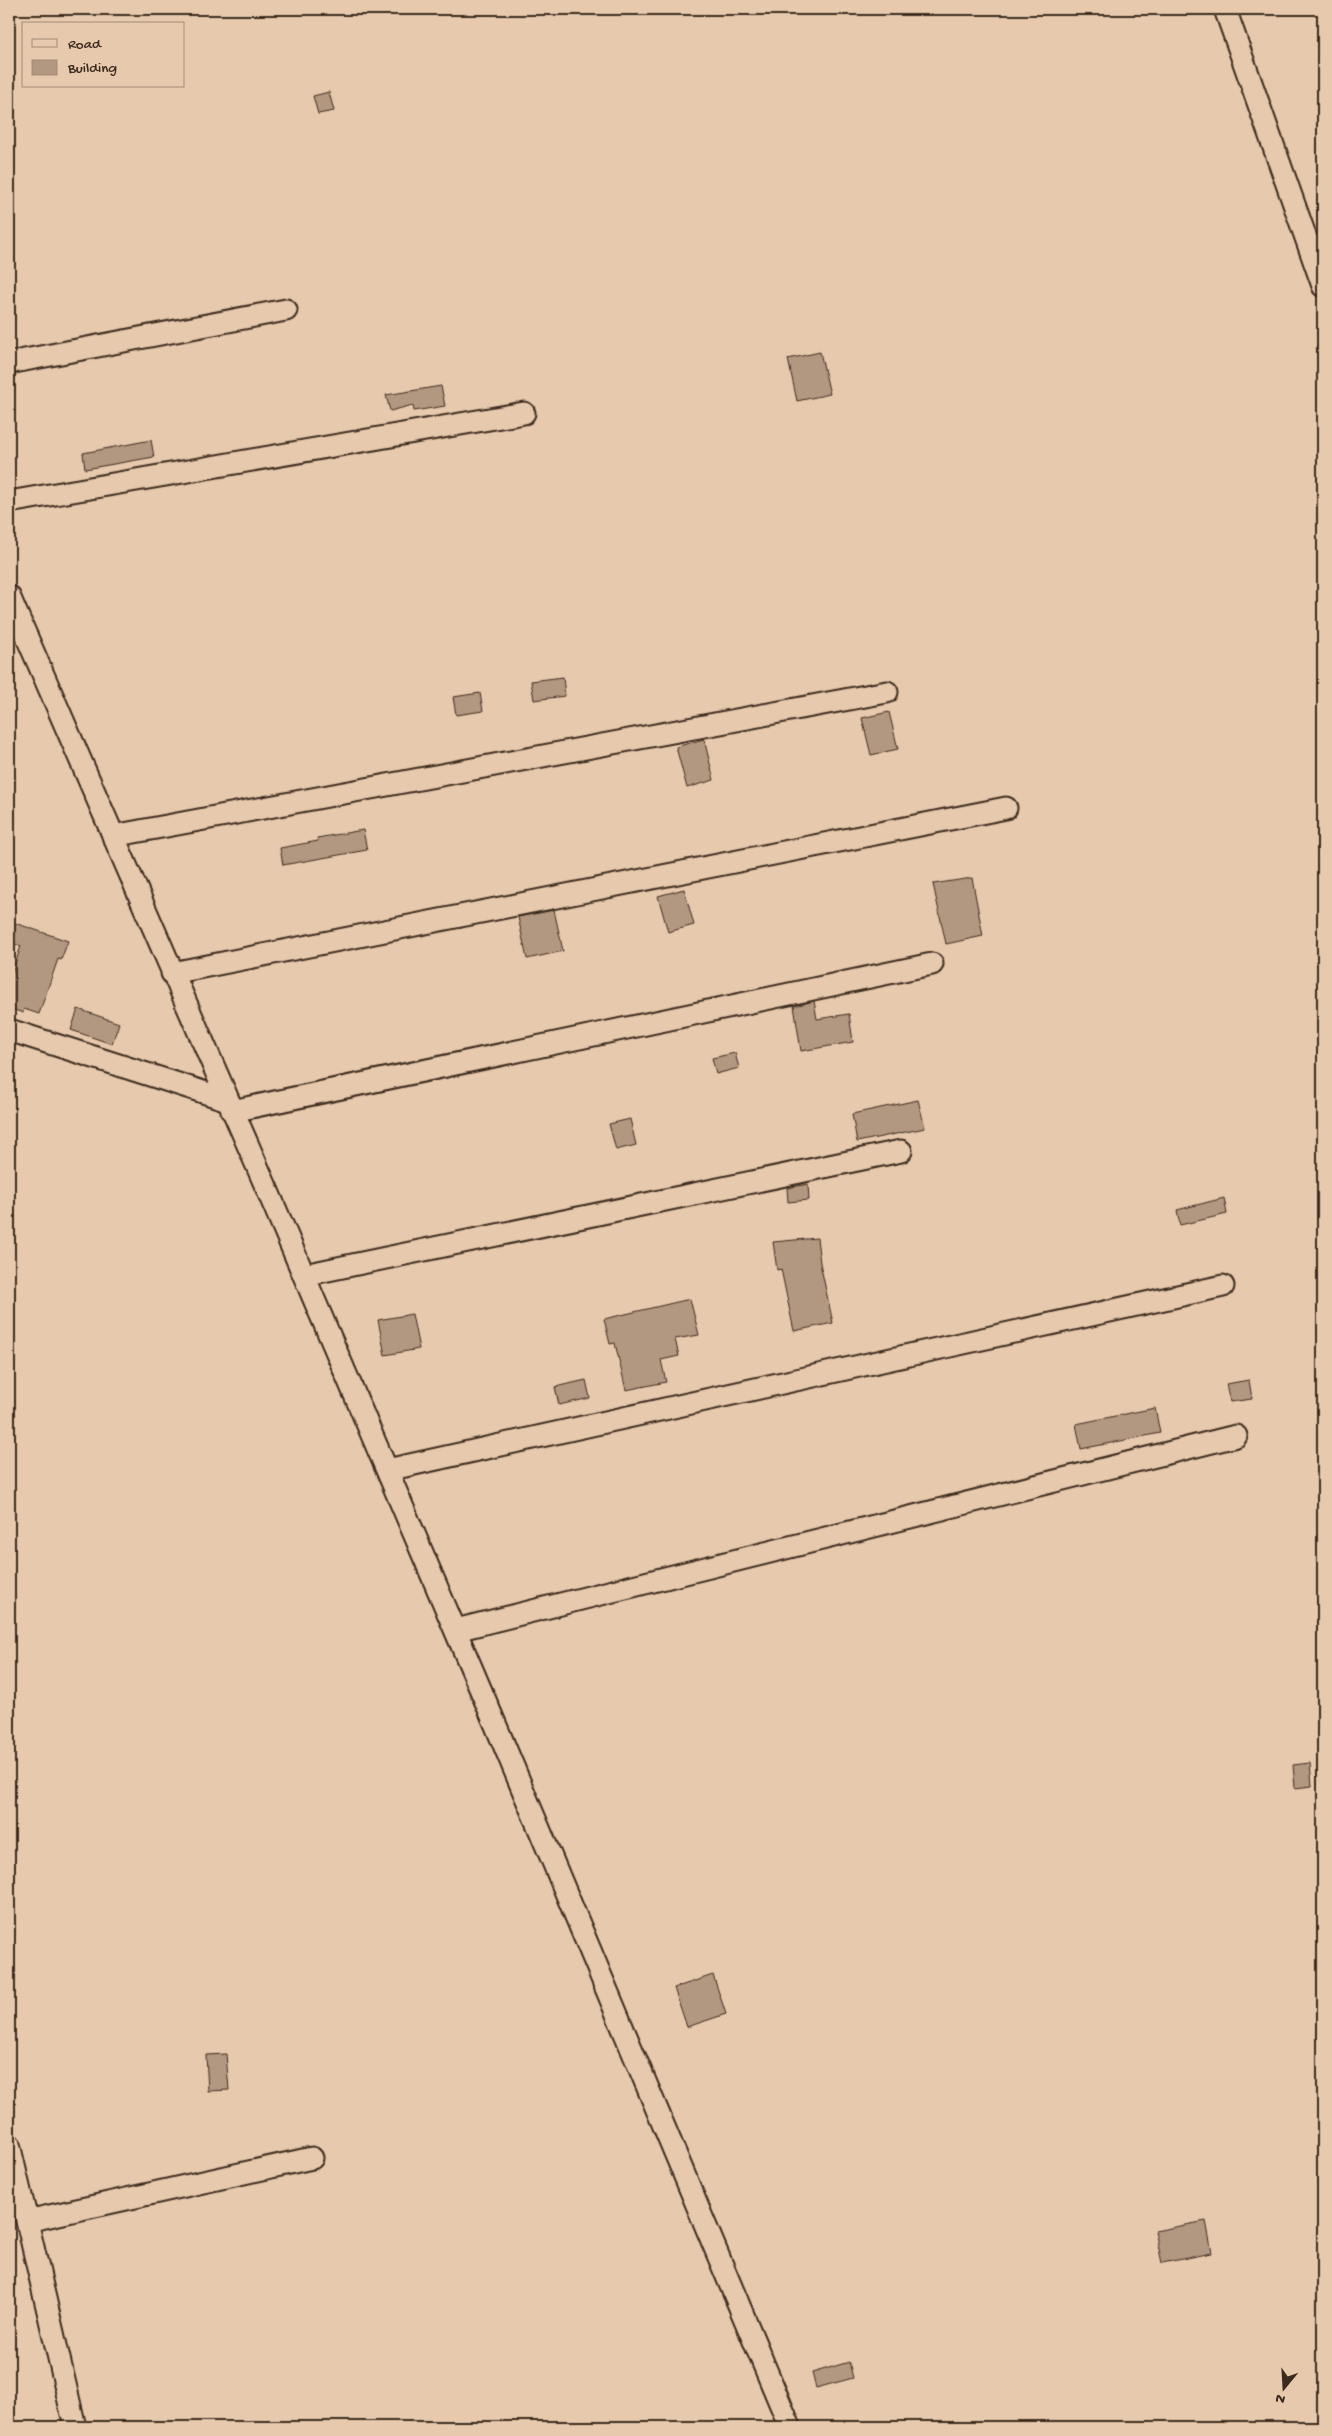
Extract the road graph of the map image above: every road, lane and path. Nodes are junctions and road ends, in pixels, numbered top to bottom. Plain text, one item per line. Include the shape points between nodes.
1 (1225, 9) edge
2 (1323, 286) edge
3 (286, 310) dead end
4 (9, 364) edge
5 (524, 412) dead end
6 (9, 502) edge
7 (9, 596) edge
8 (887, 692) dead end
9 (1006, 808) dead end
10 (113, 836) junction
11 (932, 964) dead end
12 (172, 973) junction
13 (9, 1030) edge
14 (230, 1105) junction
15 (901, 1151) dead end
16 (304, 1275) junction
17 (1223, 1286) dead end
18 (1236, 1436) dead end
19 (387, 1470) junction
20 (456, 1630) junction
21 (9, 2144) edge
22 (312, 2158) dead end
23 (14, 2185) edge
24 (27, 2221) junction
25 (75, 2427) edge
26 (790, 2427) edge

1 - 2 street
3 - 4 street
5 - 6 street
7 - 10 street
8 - 10 street
9 - 12 street
10 - 12 street
11 - 14 street
12 - 14 street
13 - 14 street
14 - 16 street
15 - 16 street
16 - 19 street
17 - 19 street
18 - 20 street
19 - 20 street
20 - 26 street
21 - 23 street
22 - 24 street
23 - 24 street
24 - 25 street

